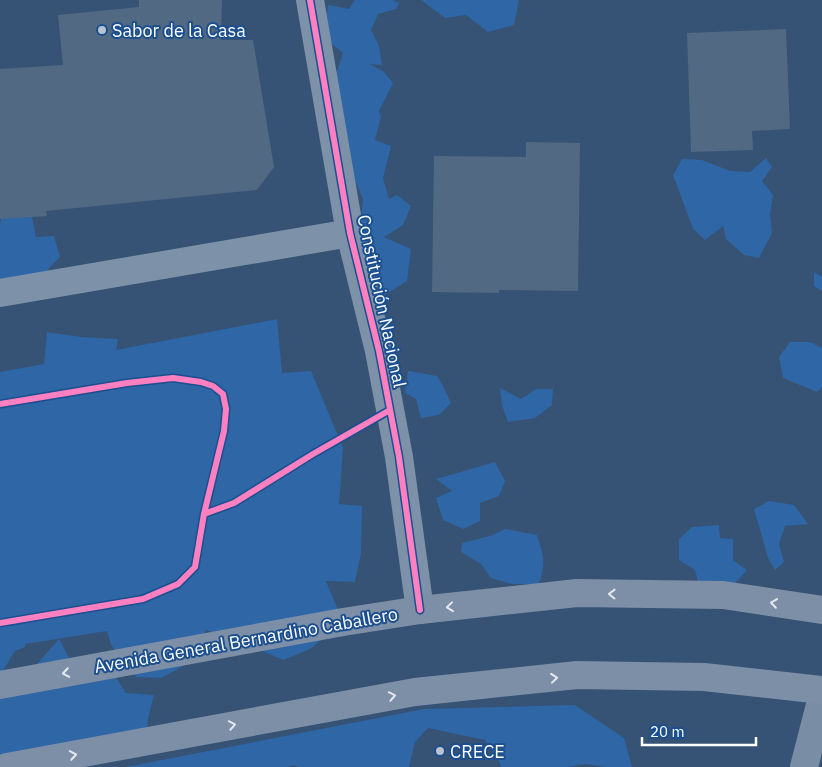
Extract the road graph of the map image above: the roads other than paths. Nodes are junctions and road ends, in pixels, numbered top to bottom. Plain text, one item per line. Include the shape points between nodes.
1 (310, 0) edge
2 (350, 233) junction
3 (0, 293) edge
4 (420, 610) junction
5 (822, 610) edge
6 (0, 685) edge
7 (822, 690) edge
8 (822, 697) edge
9 (7, 767) edge
10 (804, 767) edge

1 - 2 street, Constitución Nacional
2 - 3 street
2 - 4 street, Constitución Nacional via 379,351 397,448
5 -> 4 main road, Avenida General Bernardino Caballero via 723,595 576,593
4 -> 6 main road, Avenida General Bernardino Caballero
9 -> 7 main road via 415,692 577,675 704,677
8 - 10 street

